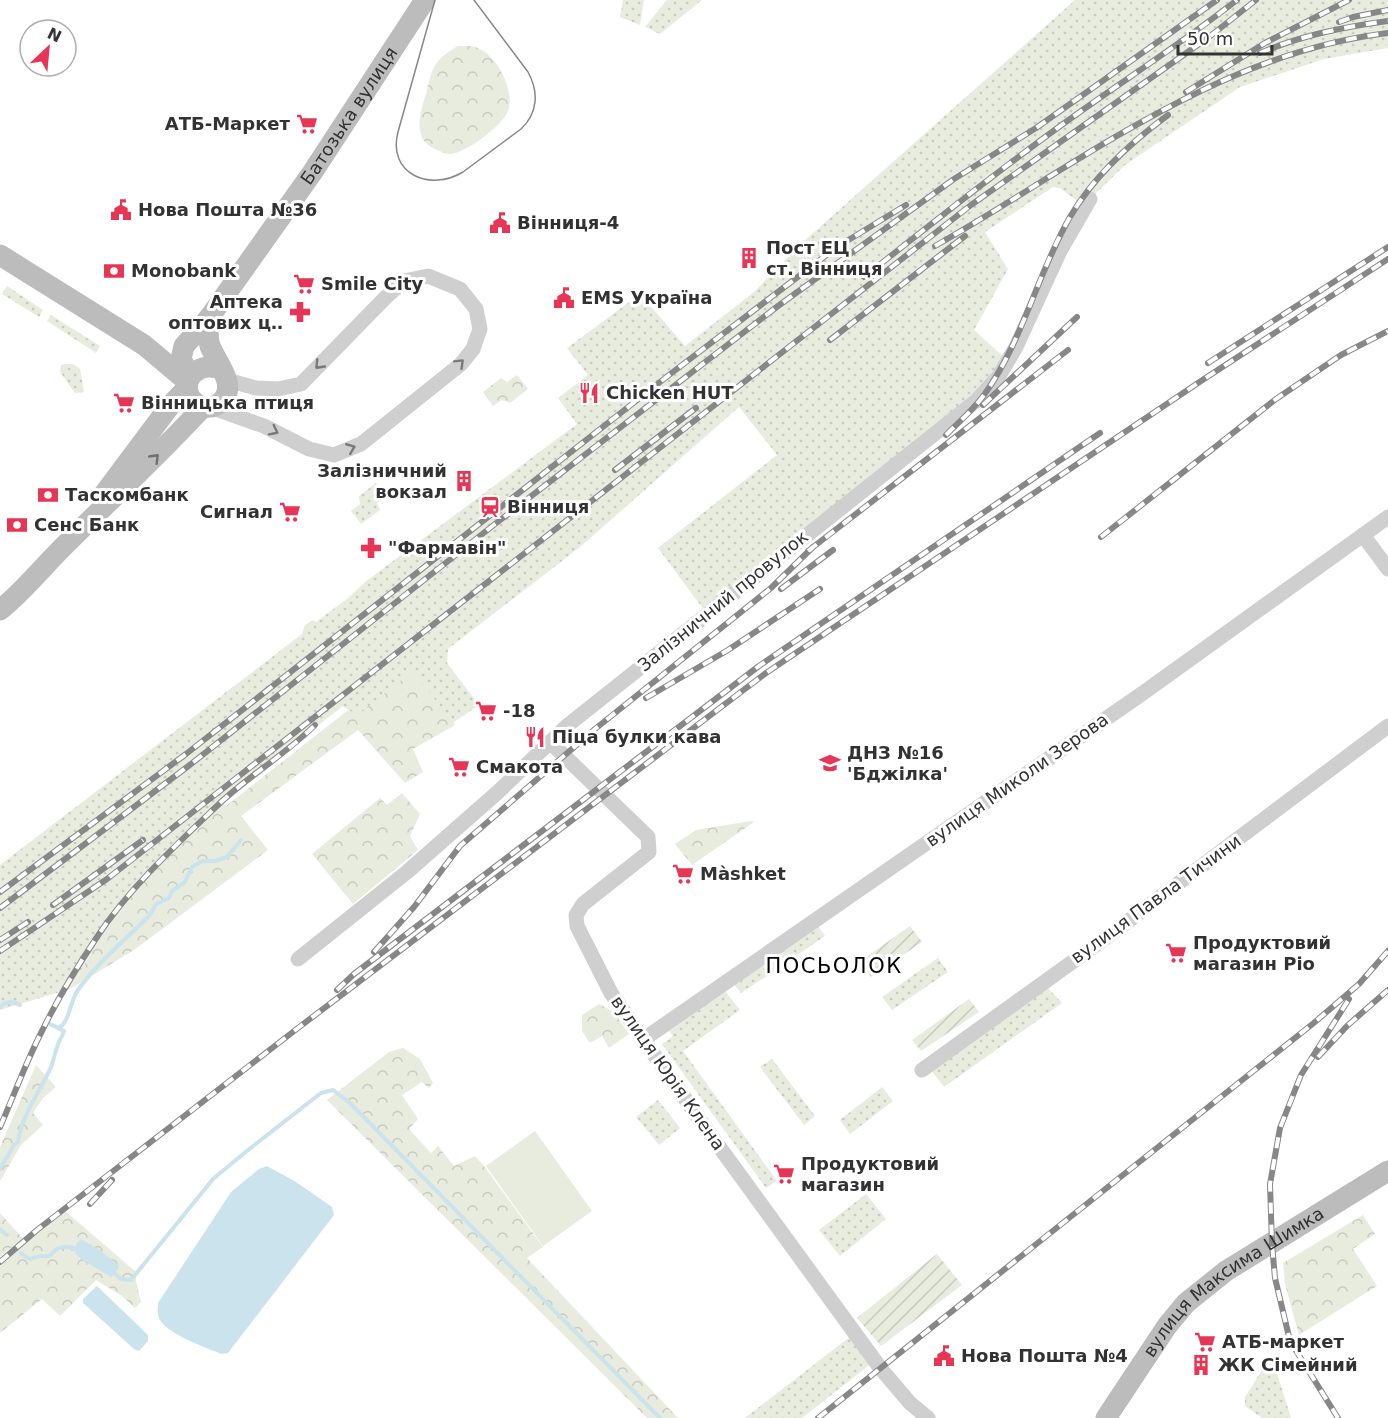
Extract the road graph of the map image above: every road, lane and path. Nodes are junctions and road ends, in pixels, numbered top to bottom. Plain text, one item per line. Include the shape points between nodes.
1 (425, 0) edge
2 (1089, 199) dead end
3 (0, 255) edge
4 (209, 318) junction
5 (144, 345) junction
6 (183, 346) junction
7 (222, 373) junction
8 (188, 382) junction
9 (169, 407) junction
10 (207, 407) junction
11 (1388, 517) edge
12 (1363, 535) junction
13 (68, 542) junction
14 (1388, 568) edge
15 (5, 599) edge
16 (1388, 726) edge
17 (550, 742) junction
18 (298, 959) dead end
19 (644, 1039) junction
20 (922, 1070) dead end
21 (1388, 1171) edge
22 (928, 1418) edge
23 (1106, 1418) edge

1 - 4 main road, Батозька вулиця via 312,173
2 - 17 street, Залізничний провулок via 1060,251 1016,347 999,376 976,401
3 - 5 main road
4 - 6 main road, Батозька вулиця
4 - 7 main road via 210,345
5 - 6 main road
5 - 8 main road
5 - 9 main road via 164,369
6 - 7 main road via 199,351
6 - 8 main road via 181,359
7 - 8 main road via 211,366 199,368
7 - 10 main road via 226,397
10 -> 7 street via 264,426 309,449 334,455 361,444 461,363 473,349 480,328 476,309 460,289 428,276 404,281 301,384 256,388
8 - 9 main road
8 - 10 main road via 192,400
9 - 13 main road
13 -> 10 main road
11 - 12 street, вулиця Миколи Зерова
12 - 14 street
12 - 19 street, вулиця Миколи Зерова via 1143,693
13 - 15 main road
16 - 20 street, вулиця Павла Тичини
17 - 18 street, Залізничний провулок via 407,872
17 - 19 street, вулиця Юрія Клена via 648,837 649,852 583,904 576,915 577,926 611,993
19 - 22 street, вулиця Юрія Клена via 881,1369
21 - 23 main road, вулиця Максима Шимка via 1226,1271 1186,1303

